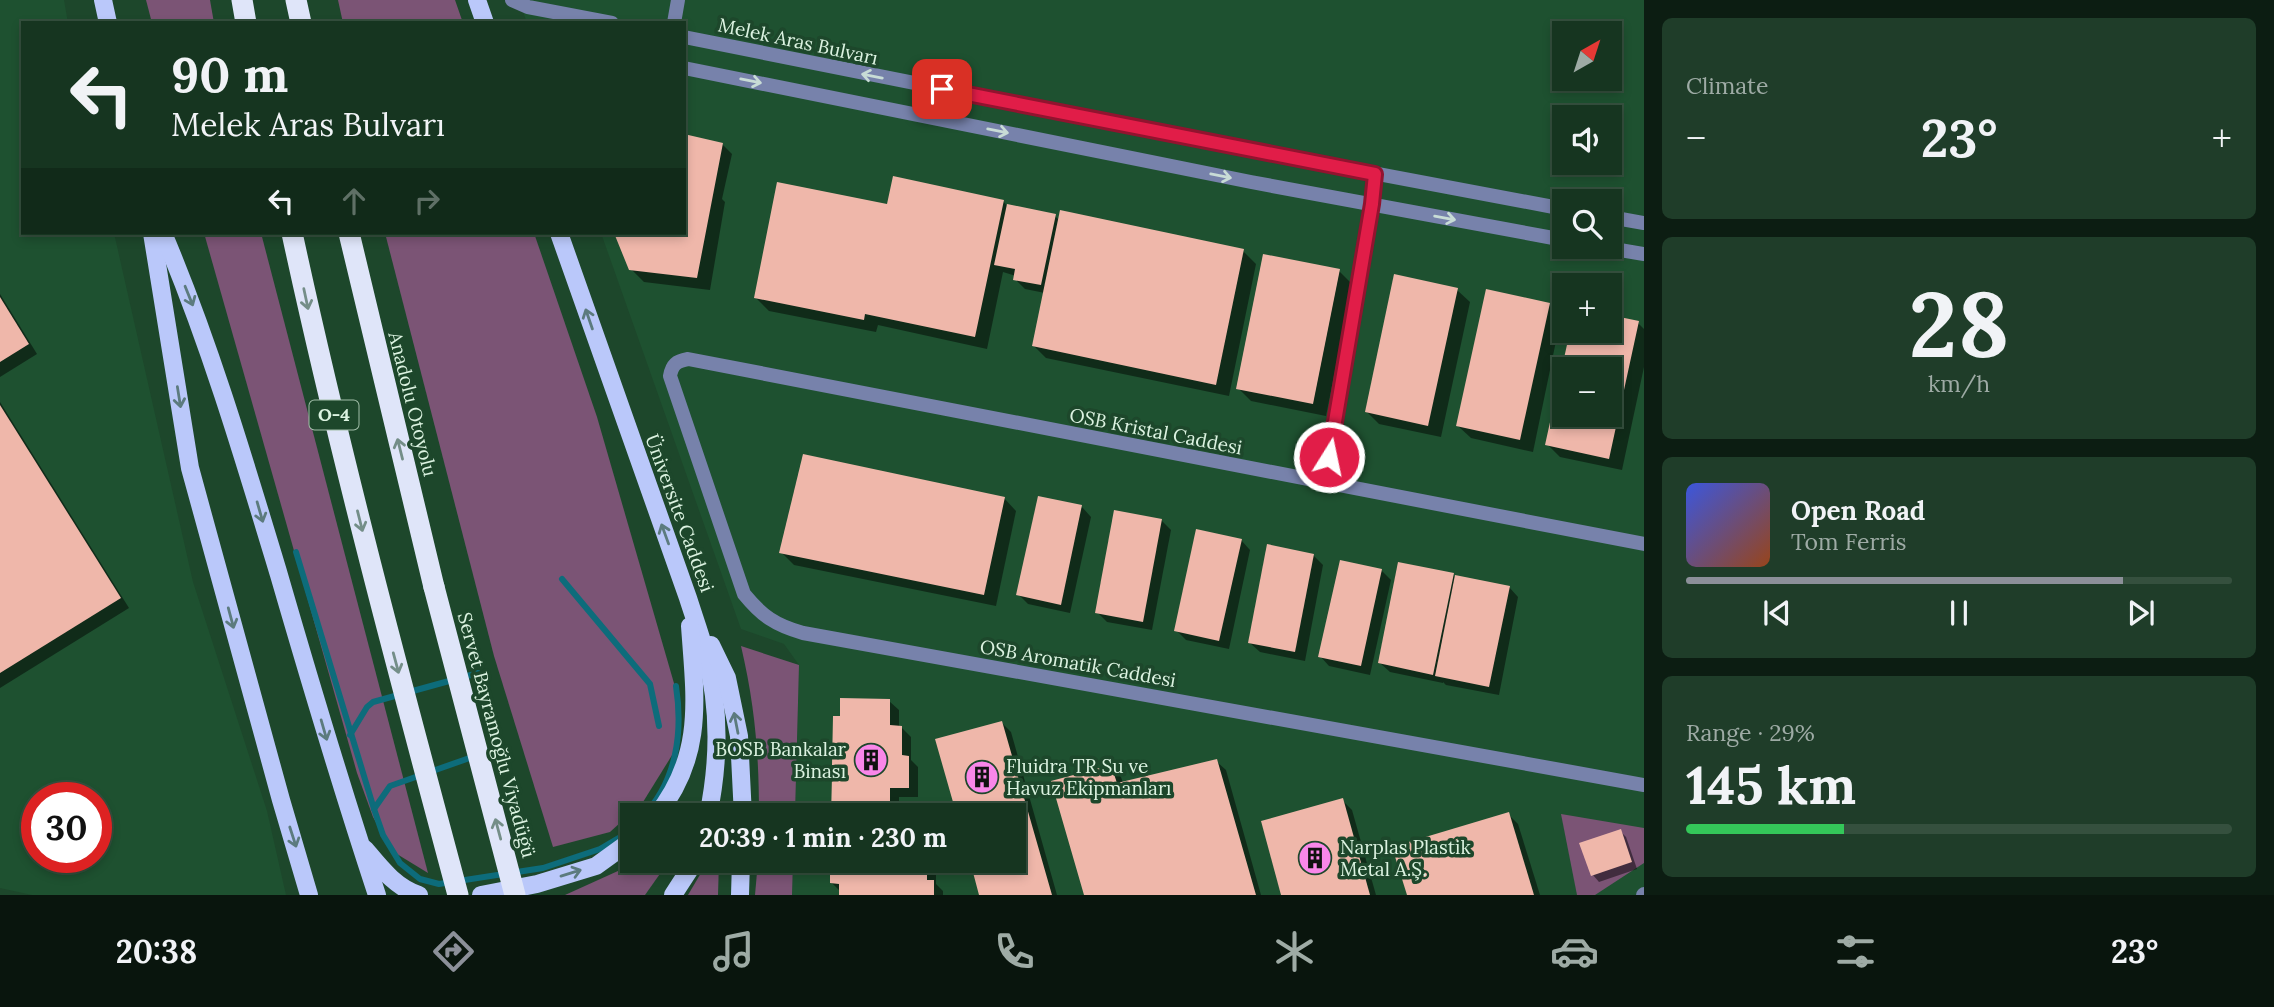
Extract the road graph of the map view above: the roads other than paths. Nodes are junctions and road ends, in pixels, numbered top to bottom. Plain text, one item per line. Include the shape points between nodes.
1 (103, 0) edge
2 (242, 0) edge
3 (296, 0) edge
4 (477, 0) edge
5 (512, 0) edge
6 (678, 0) edge
7 (108, 21) edge
8 (246, 21) edge
9 (301, 21) edge
10 (484, 21) edge
11 (602, 21) edge
12 (674, 21) edge
13 (686, 37) edge
14 (686, 68) edge
15 (1375, 174) junction
16 (1372, 204) junction
17 (1552, 207) edge
18 (1622, 219) edge
19 (1644, 223) edge
20 (152, 235) edge
21 (164, 235) edge
22 (292, 235) edge
23 (349, 235) edge
24 (560, 235) edge
25 (1552, 238) edge
26 (1622, 250) edge
27 (1644, 254) edge
28 (670, 376) joint
29 (1325, 483) junction
30 (1644, 544) edge
31 (434, 587) joint
32 (688, 598) junction
33 (1644, 785) edge
34 (665, 803) edge
35 (710, 803) edge
36 (742, 803) edge
37 (358, 841) junction
38 (620, 849) edge
39 (687, 873) edge
40 (741, 873) edge
41 (309, 895) edge
42 (377, 895) edge
43 (419, 895) edge
44 (458, 895) edge
45 (481, 895) edge
46 (516, 895) edge
47 (673, 895) edge
48 (740, 895) edge

1 - 7 main road
2 - 8 highway
3 - 9 highway
4 - 10 main road
5 - 11 street
6 - 12 street
15 -> 13 street, Melek Aras Bulvarı
14 -> 16 street
15 - 16 street
15 - 17 street, Melek Aras Bulvarı
16 -> 25 street
16 - 29 street
18 - 19 street
20 -> 41 main road via 190,468
21 -> 37 main road via 193,303 244,457
22 -> 44 highway, O-4 via 378,597
31 -> 23 highway, Anadolu Otoyolu
32 -> 24 main road, Üniversite Caddesi
26 - 27 street
28 - 29 street, OSB Kristal Caddesi via 679,360 688,359
28 - 33 street, OSB Aromatik Caddesi via 744,594 781,627
29 - 30 street, OSB Kristal Caddesi
46 -> 31 highway, Servet Bayramoğlu Viyadüğü, bridge
32 - 34 main road via 694,730 688,760
32 - 35 main road, Üniversite Caddesi via 714,695 715,766
36 -> 32 main road via 738,736 727,678
37 - 42 main road
37 - 43 main road via 386,874
45 -> 38 main road via 596,866
39 - 47 main road
40 - 48 main road

